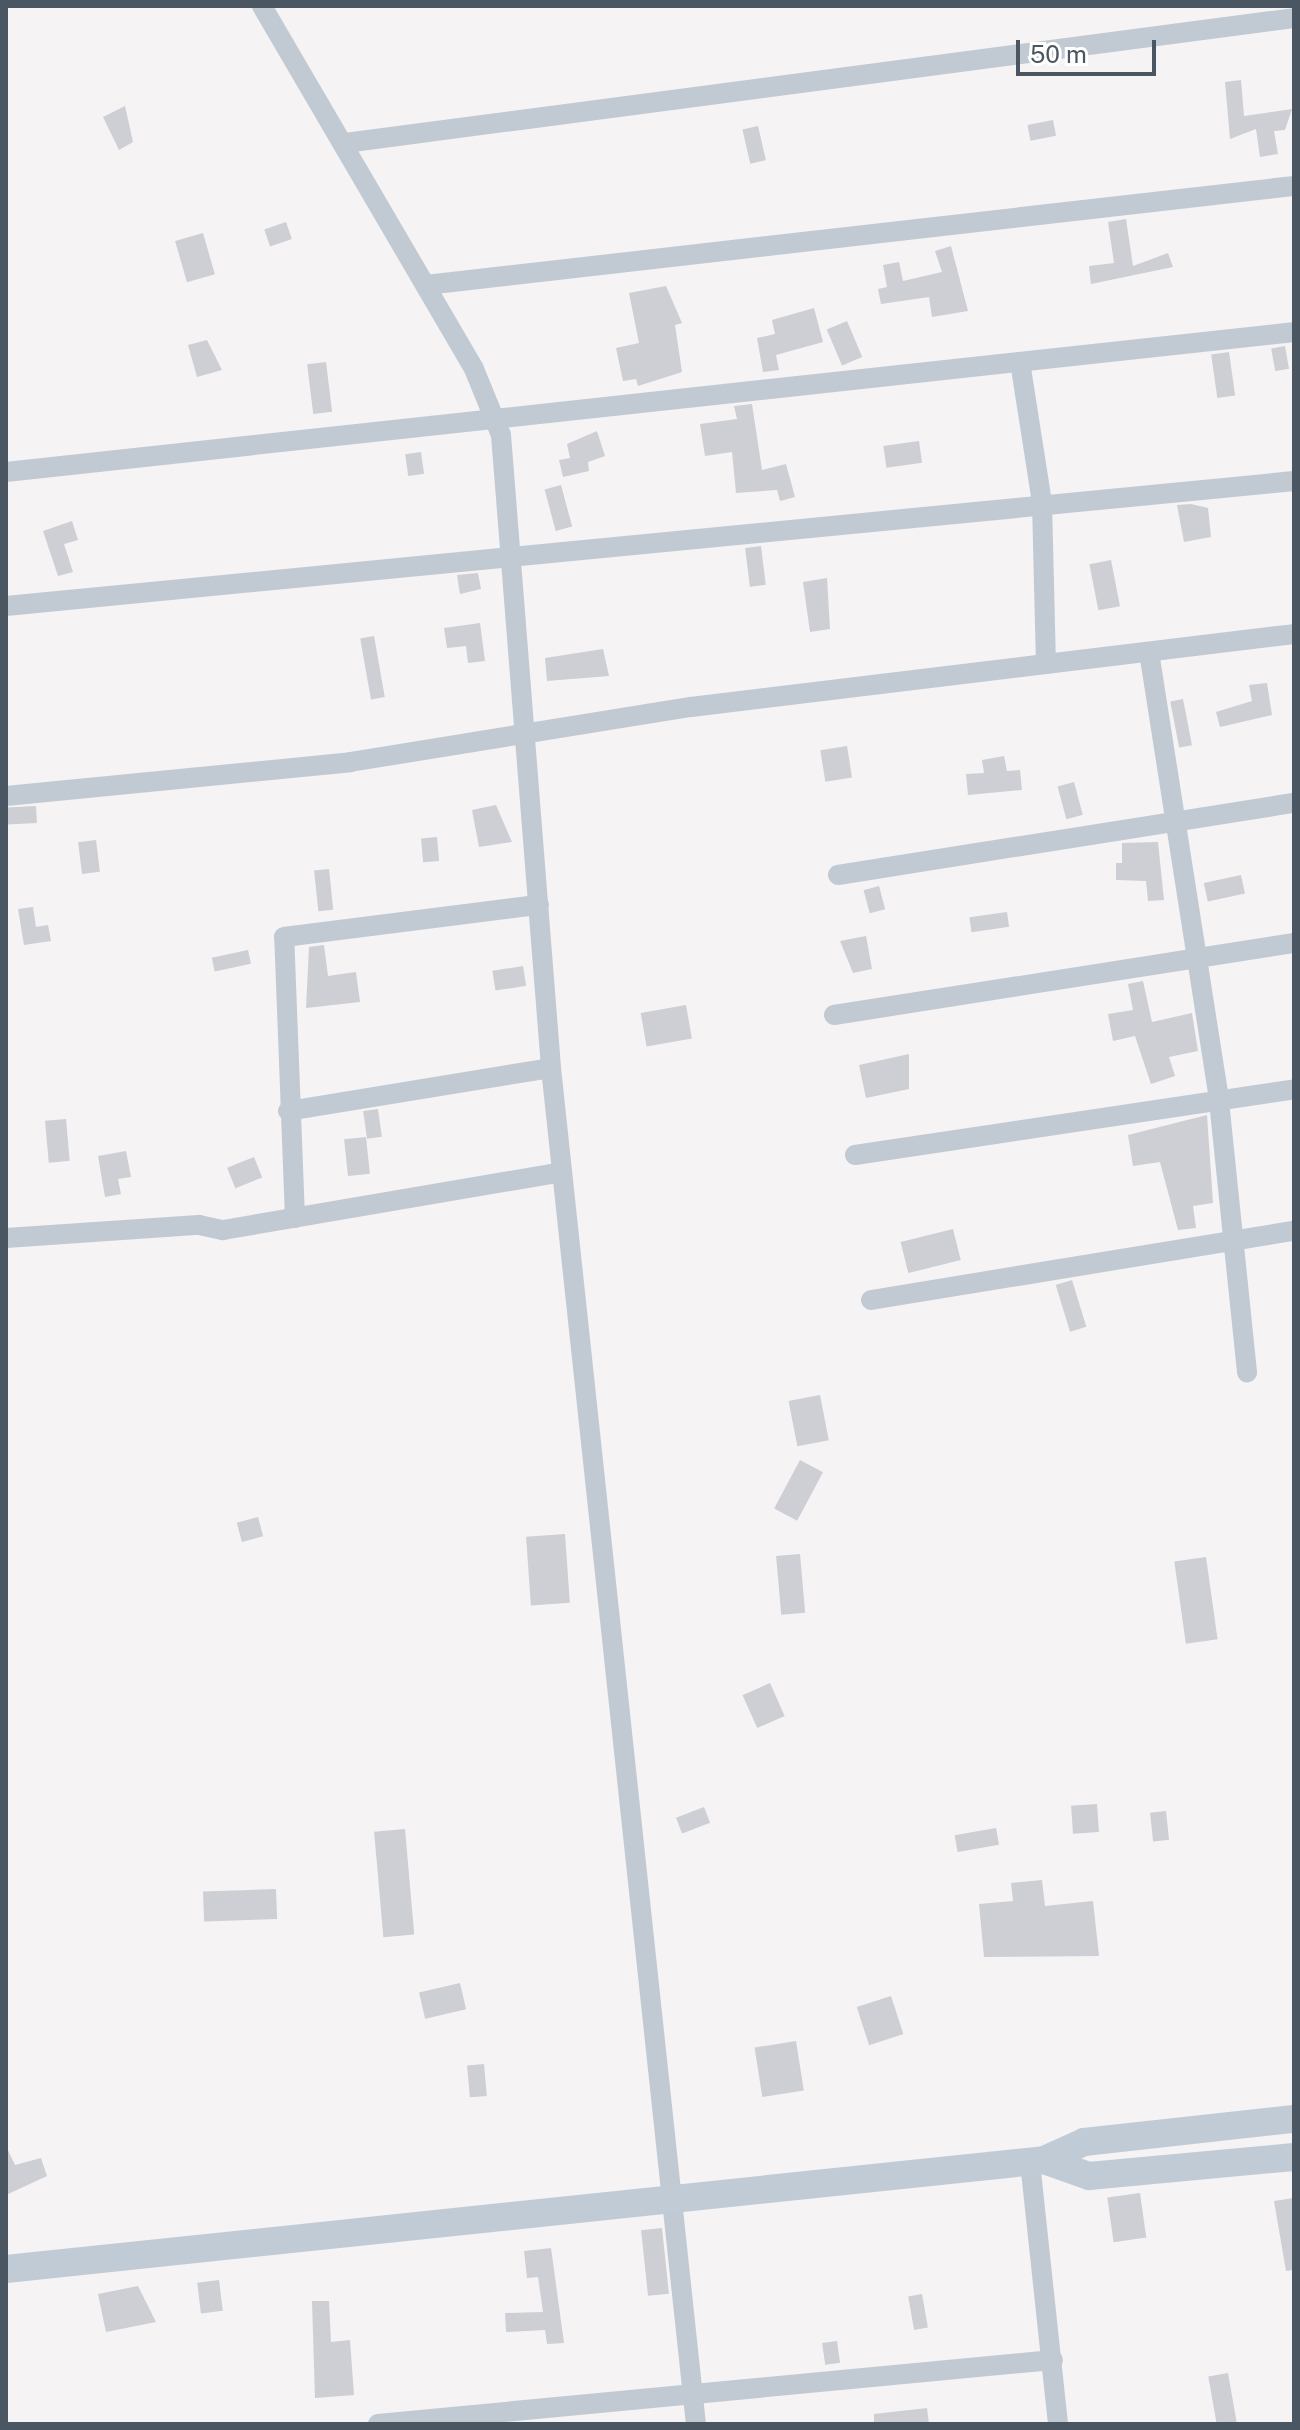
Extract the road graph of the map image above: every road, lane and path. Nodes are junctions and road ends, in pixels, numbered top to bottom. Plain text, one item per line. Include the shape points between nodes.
1 (262, 6) edge
2 (1294, 18) edge
3 (345, 143) junction
4 (1294, 186) edge
5 (426, 285) junction
6 (1294, 332) edge
7 (1020, 362) junction
8 (493, 416) junction
9 (6, 472) edge
10 (1294, 481) edge
11 (1042, 502) junction
12 (513, 558) junction
13 (6, 606) edge
14 (1294, 634) edge
15 (1149, 652) junction
16 (1046, 664) junction
17 (526, 729) junction
18 (6, 796) edge
19 (1294, 803) edge
20 (1175, 821) junction
21 (838, 875) dead end
22 (539, 905) junction
23 (1294, 943) edge
24 (1198, 959) junction
25 (834, 1015) dead end
26 (551, 1068) junction
27 (1294, 1089) edge
28 (1219, 1101) junction
29 (288, 1111) junction
30 (855, 1155) dead end
31 (562, 1172) junction
32 (295, 1218) junction
33 (1294, 1231) edge
34 (6, 1238) edge
35 (1233, 1241) junction
36 (871, 1300) dead end
37 (1247, 1373) dead end
38 (1294, 2119) edge
39 (1294, 2157) edge
40 (1037, 2161) junction
41 (674, 2202) junction
42 (6, 2269) edge
43 (1053, 2360) junction
44 (693, 2393) junction
45 (378, 2424) edge
46 (696, 2424) edge
47 (1058, 2424) edge

1 - 3 street
2 - 3 street
3 - 5 street
4 - 5 street
5 - 8 street
6 - 7 street
7 - 8 street
7 - 11 street
8 - 9 street
8 - 12 street
10 - 11 street
11 - 12 street
11 - 16 street
12 - 13 street
12 - 17 street
14 - 15 street
15 - 16 street
15 - 20 street
16 - 17 street
17 - 18 street via 350,762
17 - 22 street
19 - 20 street
20 - 21 street
20 - 24 street
22 - 26 street
22 - 29 street via 284,937
23 - 24 street
24 - 25 street
24 - 28 street
26 - 29 street
26 - 31 street
27 - 28 street
28 - 30 street
28 - 35 street
29 - 32 street
31 - 32 street
31 - 41 street
32 - 34 street via 223,1230 199,1225
33 - 35 street
35 - 36 street
35 - 37 street
38 - 40 main road via 1084,2142
39 - 40 main road via 1089,2176
40 - 41 main road
40 - 43 street
41 - 42 main road
41 - 44 street
43 - 44 street
43 - 47 street
44 - 45 street
44 - 46 street

